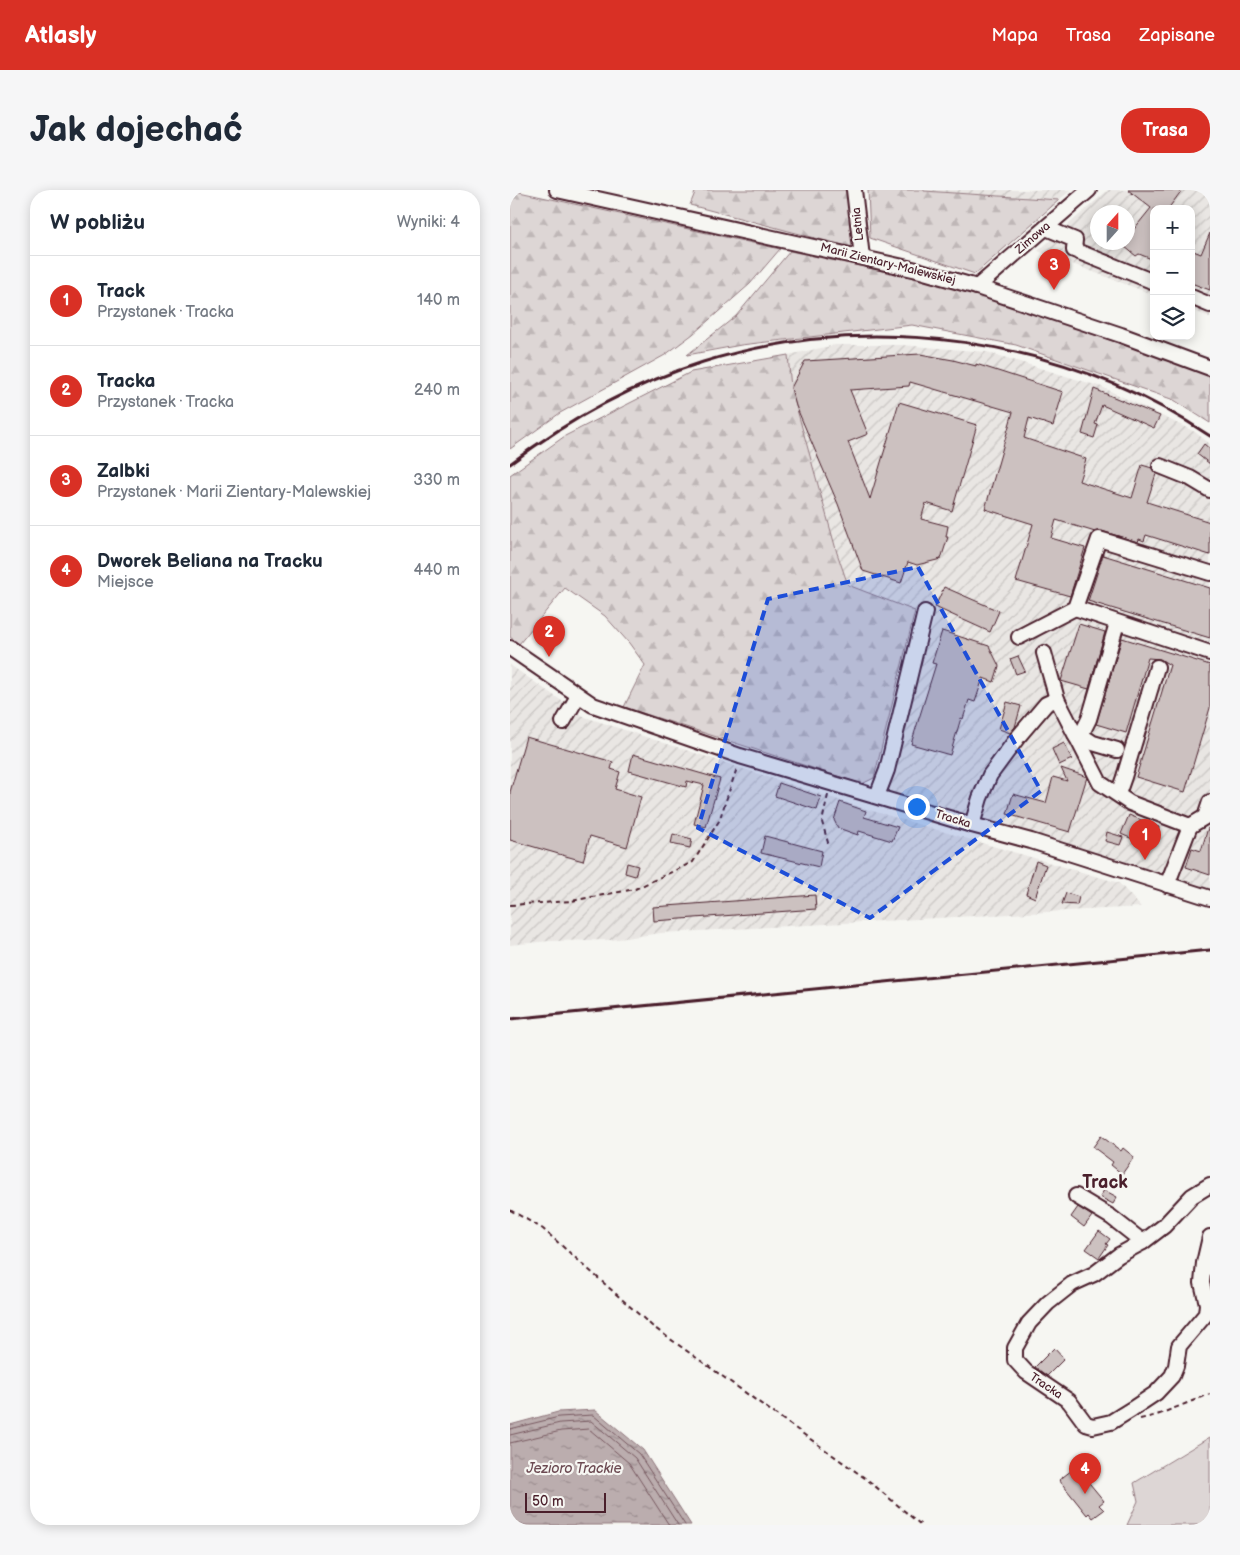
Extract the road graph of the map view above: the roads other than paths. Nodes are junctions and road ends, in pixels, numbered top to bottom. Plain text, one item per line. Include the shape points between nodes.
1 (557, 190) edge
2 (854, 190) edge
3 (1089, 190) edge
4 (1046, 228) junction
5 (862, 257) junction
6 (1150, 280) edge
7 (977, 287) junction
8 (1195, 299) edge
9 (1210, 305) edge
10 (1210, 368) edge
11 (1160, 466) dead end
12 (1210, 490) edge
13 (1210, 573) edge
14 (1075, 608) junction
15 (925, 612) dead end
16 (1117, 623) junction
17 (1019, 638) dead end
18 (510, 648) edge
19 (1044, 653) dead end
20 (1210, 653) edge
21 (1157, 667) dead end
22 (578, 696) junction
23 (1057, 699) junction
24 (563, 722) dead end
25 (1079, 736) junction
26 (1117, 750) dead end
27 (1118, 794) junction
28 (877, 796) junction
29 (1210, 802) edge
30 (972, 825) junction
31 (1190, 826) junction
32 (1167, 884) junction
33 (1210, 898) edge
34 (1210, 1186) edge
35 (1076, 1196) dead end
36 (1210, 1237) edge
37 (1144, 1242) junction

1 - 5 street, Marii Zientary-Malewskiej
2 - 5 street, Letnia
3 - 4 street, Zimowa
4 - 6 street via 1075,240 1074,250
4 - 7 street, Zimowa
5 - 7 street, Marii Zientary-Malewskiej
7 - 10 street, Marii Zientary-Malewskiej
8 - 9 street
11 - 12 street
13 - 14 street via 1099,539
14 - 16 street
14 - 17 street
15 - 28 street via 887,770
16 - 20 street
16 - 25 street via 1088,719
18 - 22 street, Tracka
19 - 23 street
21 - 27 street
22 - 24 street
22 - 28 street, Tracka via 593,705 740,756
23 - 25 street
23 - 30 street via 1046,704 990,775
25 - 26 street
25 - 27 street via 1100,783
27 - 31 street via 1130,803
28 - 30 street, Tracka
29 - 31 street via 1205,817
30 - 32 street, Tracka
31 - 32 street
32 - 33 street, Tracka
34 - 37 street, Tracka via 1192,1196
35 - 37 street
36 - 37 street, Tracka via 1202,1283 1206,1314 1179,1346 1172,1376 1156,1392 1111,1422 1093,1426 1086,1424 1069,1401 1026,1372 1015,1360 1015,1348 1029,1323 1048,1303 1072,1284

